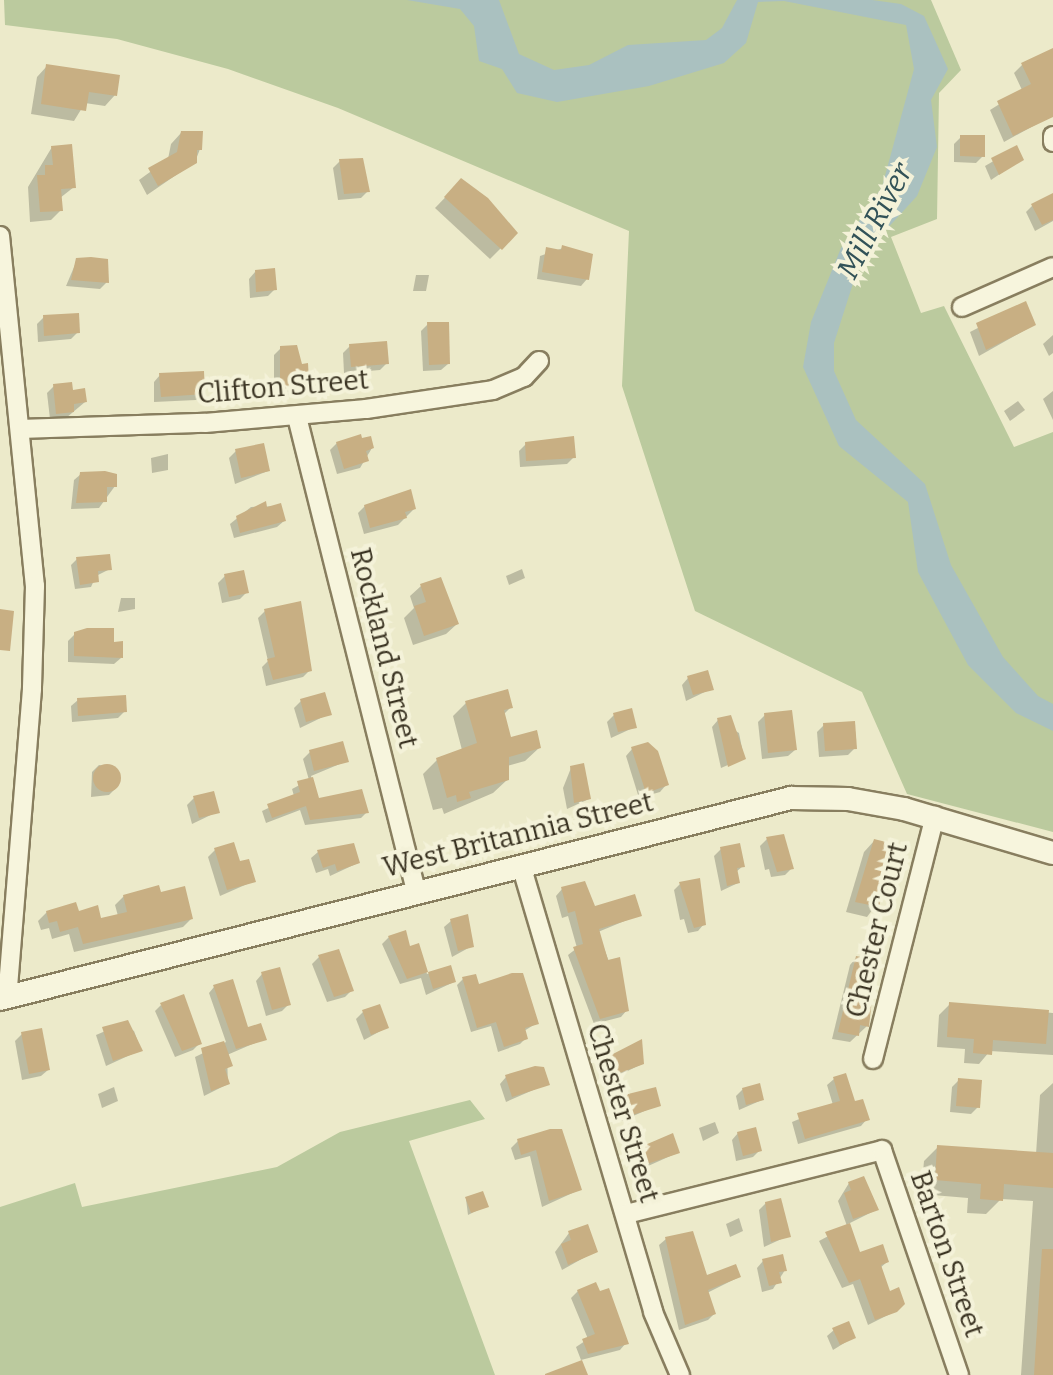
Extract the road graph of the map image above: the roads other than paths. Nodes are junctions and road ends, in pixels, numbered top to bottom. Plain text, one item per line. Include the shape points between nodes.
1 (0, 236) edge
2 (1053, 267) edge
3 (962, 307) dead end
4 (539, 361) dead end
5 (297, 417) junction
6 (20, 429) junction
7 (935, 816) junction
8 (1053, 853) edge
9 (521, 865) junction
10 (417, 893) junction
11 (3, 998) edge
12 (873, 1059) dead end
13 (626, 1214) junction
14 (680, 1375) edge
15 (959, 1375) edge

1 - 6 street
2 - 3 street
4 - 5 street, Clifton Street via 524,377 493,390
5 - 6 street, Clifton Street
5 - 10 street, Rockland Street
6 - 11 street via 35,635
7 - 8 street, West Britannia Street
7 - 9 street, West Britannia Street via 848,799 791,798
7 - 12 street, Chester Court
9 - 10 street, West Britannia Street
9 - 13 street, Chester Street
10 - 11 street, West Britannia Street
13 - 14 street, Chester Street via 658,1329
13 - 15 street, Barton Street via 882,1150

